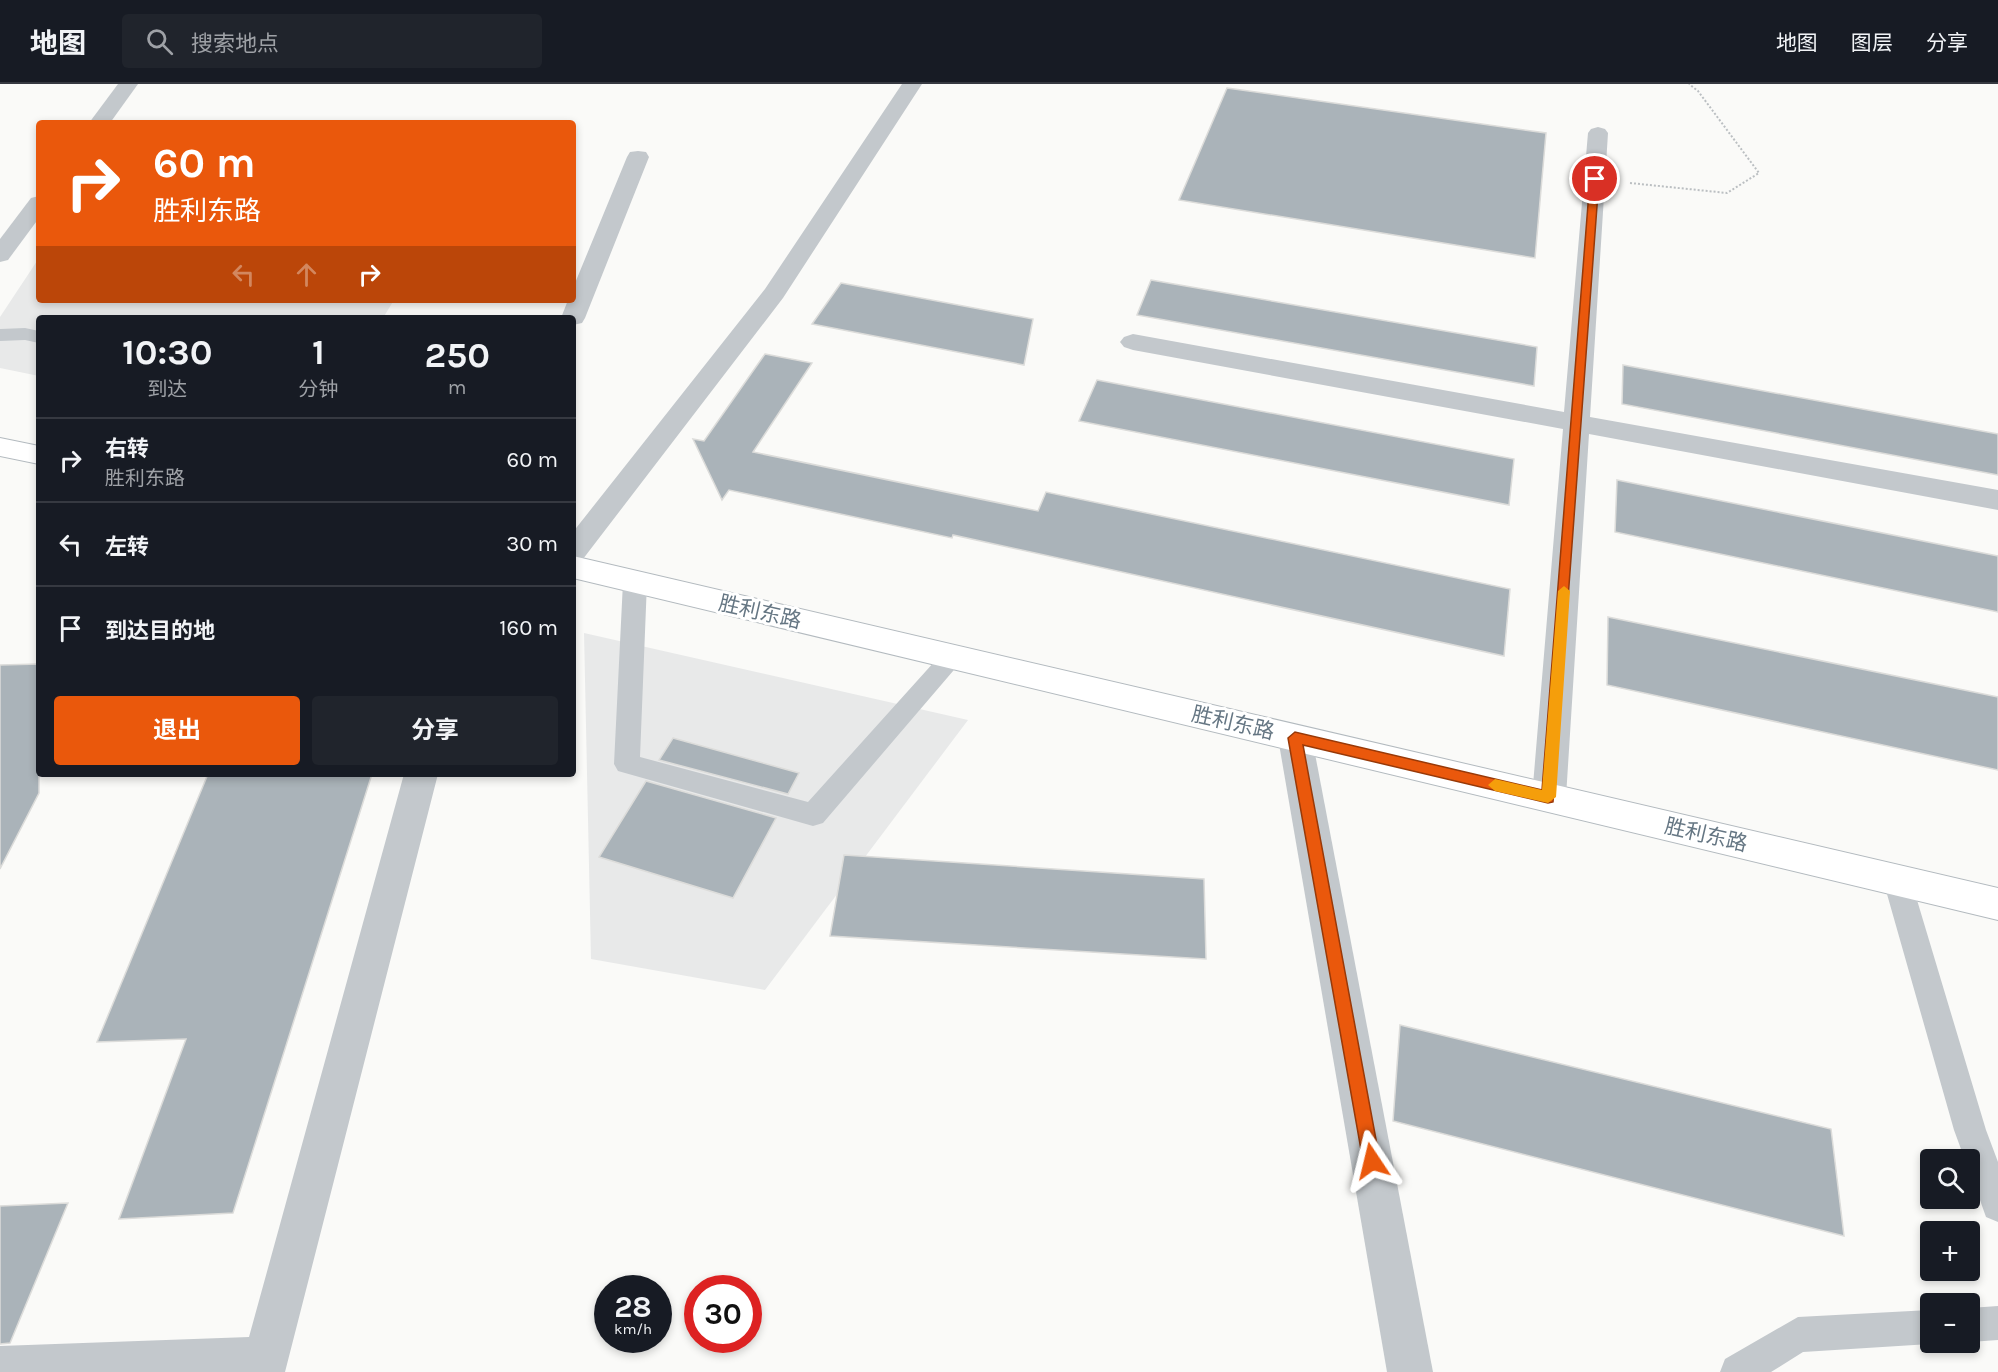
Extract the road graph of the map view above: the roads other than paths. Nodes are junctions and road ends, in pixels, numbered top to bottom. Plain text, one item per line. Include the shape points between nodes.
1 (128, 84) edge
2 (912, 84) edge
3 (101, 120) edge
4 (1598, 133) dead end
5 (638, 157) dead end
6 (36, 207) edge
7 (0, 255) edge
8 (574, 315) edge
9 (0, 335) edge
10 (36, 336) edge
11 (1133, 342) dead end
12 (1577, 423) junction
13 (0, 447) edge
14 (36, 454) edge
15 (1998, 500) edge
16 (576, 548) edge
17 (576, 568) edge
18 (635, 582) junction
19 (953, 657) junction
20 (1295, 738) junction
21 (420, 777) edge
22 (1548, 797) junction
23 (1897, 880) junction
24 (1998, 904) edge
25 (1998, 1205) edge
26 (1998, 1323) edge
27 (1980, 1324) edge
28 (1920, 1328) edge
29 (264, 1366) edge
30 (0, 1369) edge
31 (1410, 1372) edge
32 (1738, 1372) edge

1 - 3 street
2 - 16 street via 774,293
4 - 12 street
5 - 8 street
6 - 7 street
9 - 10 lane
11 - 12 street
12 - 15 street
12 - 22 street
13 - 14 main road
17 - 18 main road, 胜利东路
18 - 19 main road, 胜利东路
18 - 19 lane via 627,764 813,815
19 - 20 main road, 胜利东路
20 - 22 main road, 胜利东路
20 - 31 street
21 - 29 street
22 - 23 main road, 胜利东路
23 - 24 main road, 胜利东路
23 - 25 lane via 1970,1130
26 - 27 lane
28 - 32 lane via 1798,1335
29 - 30 street

